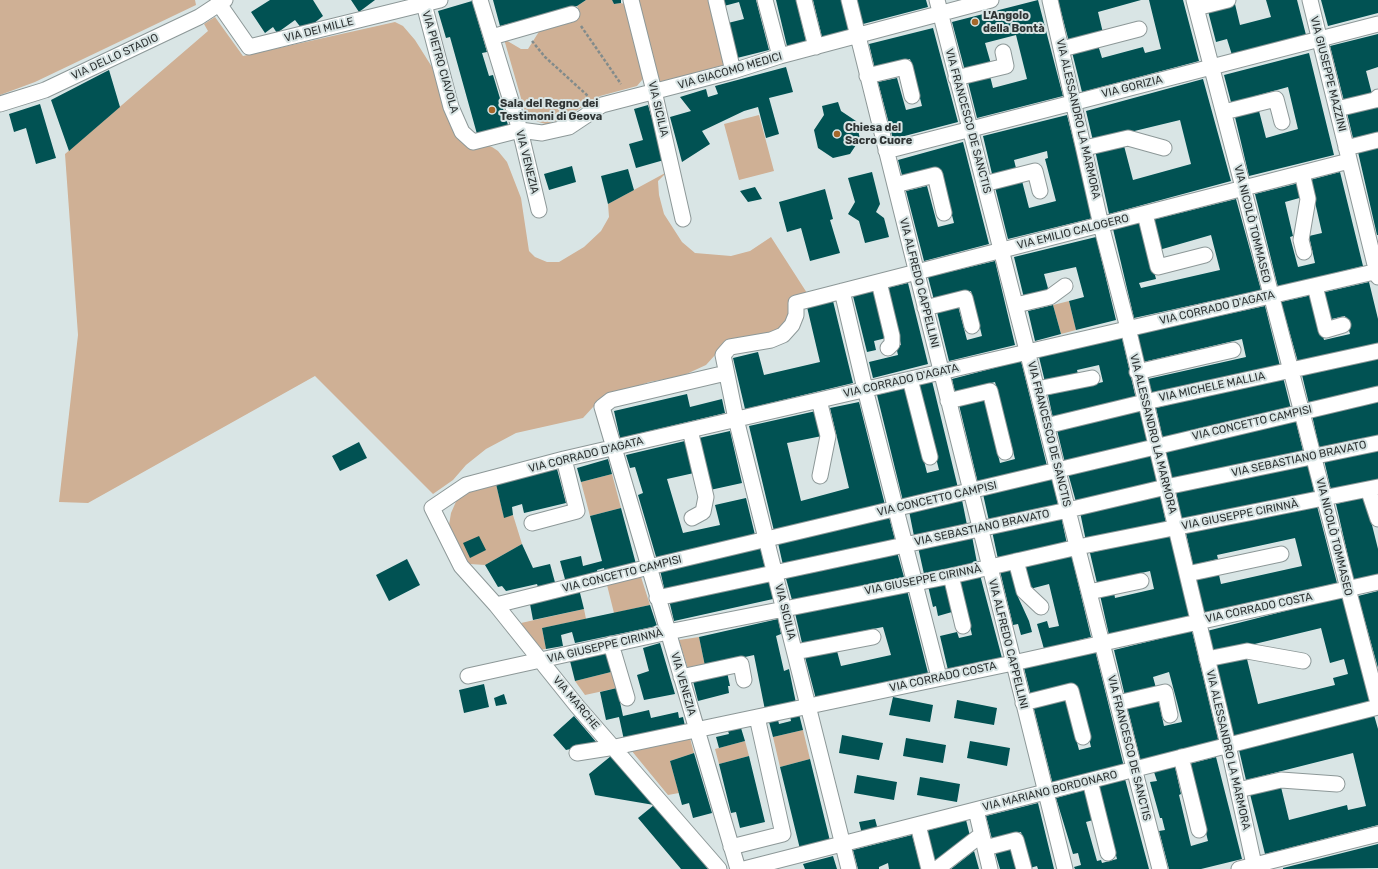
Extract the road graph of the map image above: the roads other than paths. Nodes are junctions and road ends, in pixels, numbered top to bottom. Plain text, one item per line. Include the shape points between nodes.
1 (440, 0) edge
2 (480, 0) edge
3 (630, 0) edge
4 (716, 0) edge
5 (765, 0) edge
6 (804, 0) edge
7 (849, 0) edge
8 (991, 0) edge
9 (1050, 0) edge
10 (1228, 0) edge
11 (1310, 0) edge
12 (222, 2) edge
13 (422, 2) edge
14 (1195, 4) edge
15 (939, 7) edge
16 (572, 14) road end
17 (1378, 24) edge
18 (1139, 29) dead end
19 (858, 36) junction
20 (492, 37) junction
21 (1319, 39) junction
22 (816, 47) junction
23 (1062, 49) junction
24 (1003, 52) dead end
25 (780, 56) junction
26 (1212, 67) junction
27 (733, 71) junction
28 (868, 76) junction
29 (956, 78) junction
30 (654, 91) junction
31 (912, 96) dead end
32 (1378, 97) edge
33 (1075, 102) junction
34 (0, 104) edge
35 (1337, 109) junction
36 (1224, 112) junction
37 (1282, 122) dead end
38 (970, 129) junction
39 (520, 130) junction
40 (1378, 140) edge
41 (473, 142) joint
42 (1085, 148) junction
43 (1164, 148) dead end
44 (886, 151) junction
45 (1347, 154) junction
46 (1302, 173) junction
47 (984, 184) junction
48 (895, 185) junction
49 (1243, 188) junction
50 (1040, 191) dead end
51 (540, 210) dead end
52 (944, 213) dead end
53 (1145, 214) junction
54 (683, 219) dead end
55 (1101, 225) junction
56 (1002, 250) junction
57 (1304, 252) dead end
58 (1205, 255) dead end
59 (916, 272) junction
60 (1378, 273) edge
61 (879, 282) junction
62 (1065, 286) dead end
63 (1315, 286) junction
64 (842, 291) junction
65 (1270, 296) junction
66 (1016, 305) junction
67 (925, 308) junction
68 (1343, 325) dead end
69 (972, 326) dead end
70 (1128, 328) junction
71 (888, 348) dead end
72 (1233, 350) dead end
73 (1027, 351) junction
74 (1378, 351) edge
75 (723, 355) joint
76 (1290, 370) junction
77 (941, 371) junction
78 (1137, 372) junction
79 (726, 373) junction
80 (1092, 378) dead end
81 (910, 379) junction
82 (865, 389) junction
83 (1037, 389) junction
84 (1378, 394) edge
85 (819, 400) junction
86 (948, 401) junction
87 (1145, 402) junction
88 (1301, 411) junction
89 (736, 419) junction
90 (1046, 426) junction
91 (690, 430) junction
92 (1378, 443) edge
93 (1155, 446) junction
94 (614, 447) junction
95 (1004, 452) dead end
96 (930, 457) dead end
97 (1314, 457) junction
98 (564, 459) junction
99 (1058, 470) junction
100 (820, 476) dead end
101 (1166, 487) junction
102 (1373, 488) edge
103 (970, 491) junction
104 (1324, 498) junction
105 (432, 508) joint
106 (897, 509) junction
107 (1068, 510) junction
108 (692, 518) dead end
109 (1378, 520) edge
110 (532, 523) dead end
111 (979, 528) junction
112 (1176, 528) junction
113 (767, 539) junction
114 (906, 544) junction
115 (1078, 547) junction
116 (1281, 554) dead end
117 (1016, 560) junction
118 (649, 566) junction
119 (989, 567) junction
120 (775, 572) junction
121 (1187, 574) junction
122 (951, 576) junction
123 (1141, 581) dead end
124 (916, 582) junction
125 (1378, 582) edge
126 (1348, 589) junction
127 (1089, 592) junction
128 (658, 598) junction
129 (496, 605) junction
130 (1041, 607) dead end
131 (784, 608) junction
132 (1198, 621) junction
133 (963, 626) dead end
134 (668, 632) junction
135 (873, 637) dead end
136 (1102, 643) junction
137 (611, 644) junction
138 (795, 652) junction
139 (1207, 659) junction
140 (541, 660) junction
141 (1303, 661) dead end
142 (1013, 663) junction
143 (468, 676) dead end
144 (681, 677) junction
145 (939, 677) junction
146 (744, 680) dead end
147 (627, 698) dead end
148 (1023, 703) junction
149 (1118, 703) junction
150 (1378, 703) edge
151 (808, 706) junction
152 (1378, 707) edge
153 (1170, 715) dead end
154 (757, 717) junction
155 (697, 730) junction
156 (1083, 737) dead end
157 (1228, 745) junction
158 (615, 748) junction
159 (577, 754) dead end
160 (1181, 757) junction
161 (1135, 769) junction
162 (1090, 781) junction
163 (1337, 784) dead end
164 (1238, 790) junction
165 (1045, 793) junction
166 (976, 810) junction
167 (918, 825) junction
168 (1199, 830) dead end
169 (1378, 834) edge
170 (983, 841) junction
171 (843, 844) junction
172 (731, 846) junction
173 (1108, 853) dead end
174 (796, 863) edge
175 (942, 867) edge
176 (1255, 867) edge
177 (719, 869) edge
178 (738, 869) edge
179 (744, 869) edge
180 (849, 869) edge
181 (929, 869) edge
182 (990, 869) edge
183 (1024, 869) edge
184 (1065, 869) edge
185 (1160, 869) edge
186 (1239, 869) edge

1 - 13 street, VIA DEI MILLE
2 - 20 street, VIA VENEZIA
3 - 30 street, VIA SICILIA
4 - 27 street
5 - 25 street
6 - 22 street
7 - 19 street, VIA ALFREDO CAPPELLINI
8 - 15 street, VIA GIACOMO MEDICI
9 - 23 street, VIA ALESSANDRO LA MARMORA
10 - 14 street
11 - 21 street, VIA GIUSEPPE MAZZINI
12 - 13 street, VIA DEI MILLE via 249,47
12 - 34 street, VIA DELLO STADIO via 199,17 45,90
13 - 41 street, VIA PIETRO CIAVOLA via 451,107 462,132
14 - 26 street, VIA NICOLÒ TOMMASEO
15 - 19 street, VIA GIACOMO MEDICI
15 - 29 street, VIA FRANCESCO DE SANCTIS
16 - 20 street
17 - 21 street, VIA GORIZIA
18 - 23 street
19 - 22 street, VIA GIACOMO MEDICI
19 - 28 street, VIA ALFREDO CAPPELLINI
20 - 39 street, VIA VENEZIA
21 - 26 street, VIA GORIZIA
21 - 35 street, VIA GIUSEPPE MAZZINI
22 - 25 street, VIA GIACOMO MEDICI
23 - 33 street, VIA ALESSANDRO LA MARMORA
24 - 29 street via 1006,66
25 - 27 street, VIA GIACOMO MEDICI
26 - 33 street, VIA GORIZIA
26 - 36 street, VIA NICOLÒ TOMMASEO
27 - 30 street, VIA GIACOMO MEDICI
28 - 31 street via 906,67
28 - 44 street, VIA ALFREDO CAPPELLINI
29 - 38 street, VIA FRANCESCO DE SANCTIS
30 - 39 street, VIA GIACOMO MEDICI via 602,105 569,128 542,133
30 - 54 street, VIA SICILIA
32 - 35 street
33 - 38 street, VIA GORIZIA
33 - 42 street, VIA ALESSANDRO LA MARMORA
35 - 45 street, VIA GIUSEPPE MAZZINI
36 - 37 street via 1276,99
36 - 49 street, VIA NICOLÒ TOMMASEO
38 - 44 street, VIA GORIZIA
38 - 47 street, VIA FRANCESCO DE SANCTIS
39 - 41 street, VIA GIACOMO MEDICI
39 - 51 street, VIA VENEZIA
40 - 45 street, VIA EMILIO CALOGERO
42 - 43 street via 1128,138
42 - 55 street, VIA ALESSANDRO LA MARMORA
44 - 48 street, VIA ALFREDO CAPPELLINI
45 - 46 street, VIA EMILIO CALOGERO
45 - 60 street, VIA GIUSEPPE MAZZINI
46 - 49 street, VIA EMILIO CALOGERO
46 - 57 street via 1308,199 1301,240
47 - 50 street via 1035,171
47 - 56 street, VIA FRANCESCO DE SANCTIS
48 - 52 street via 935,176
48 - 59 street, VIA ALFREDO CAPPELLINI
49 - 53 street, VIA EMILIO CALOGERO
49 - 65 street, VIA NICOLÒ TOMMASEO
53 - 55 street, VIA EMILIO CALOGERO
53 - 58 street via 1158,267
55 - 56 street, VIA EMILIO CALOGERO
55 - 70 street, VIA ALESSANDRO LA MARMORA
56 - 59 street, VIA EMILIO CALOGERO
56 - 66 street, VIA FRANCESCO DE SANCTIS
59 - 61 street, VIA EMILIO CALOGERO
59 - 67 street, VIA ALFREDO CAPPELLINI
60 - 63 street, VIA CORRADO D'AGATA
61 - 64 street, VIA EMILIO CALOGERO
61 - 71 street via 892,336 892,344
62 - 66 street via 1050,297
63 - 65 street, VIA CORRADO D'AGATA
63 - 68 street via 1326,330
64 - 75 street, VIA EMILIO CALOGERO via 796,303 796,316 783,335 771,340 730,347
64 - 82 street
65 - 70 street, VIA CORRADO D'AGATA
65 - 76 street, VIA NICOLÒ TOMMASEO
66 - 73 street, VIA FRANCESCO DE SANCTIS
67 - 69 street via 965,298
67 - 77 street, VIA ALFREDO CAPPELLINI
70 - 73 street, VIA CORRADO D'AGATA
70 - 78 street, VIA ALESSANDRO LA MARMORA
72 - 78 street
73 - 77 street, VIA CORRADO D'AGATA
73 - 83 street, VIA FRANCESCO DE SANCTIS
74 - 76 street, VIA MICHELE MALLIA
75 - 79 street, VIA SICILIA
76 - 87 street, VIA MICHELE MALLIA
76 - 88 street, VIA NICOLÒ TOMMASEO
77 - 81 street, VIA CORRADO D'AGATA
77 - 86 street, VIA ALFREDO CAPPELLINI
78 - 87 street, VIA ALESSANDRO LA MARMORA
79 - 89 street, VIA SICILIA
79 - 94 street, VIA VENEZIA via 611,400 602,407
80 - 83 street
81 - 82 street, VIA CORRADO D'AGATA
81 - 96 street
82 - 85 street, VIA CORRADO D'AGATA
82 - 106 street
83 - 90 street, VIA FRANCESCO DE SANCTIS
84 - 88 street, VIA CONCETTO CAMPISI
85 - 89 street, VIA CORRADO D'AGATA
85 - 100 street via 828,436
86 - 95 street via 990,391
86 - 103 street, VIA ALFREDO CAPPELLINI
87 - 90 street, VIA MICHELE MALLIA
87 - 93 street, VIA ALESSANDRO LA MARMORA
88 - 93 street, VIA CONCETTO CAMPISI
88 - 97 street, VIA NICOLÒ TOMMASEO
89 - 91 street, VIA CORRADO D'AGATA
89 - 113 street, VIA SICILIA
90 - 99 street, VIA FRANCESCO DE SANCTIS
91 - 94 street, VIA CORRADO D'AGATA
91 - 108 street via 706,497 703,512
92 - 97 street, VIA SEBASTIANO BRAVATO
93 - 99 street, VIA CONCETTO CAMPISI
93 - 101 street, VIA ALESSANDRO LA MARMORA
94 - 98 street, VIA CORRADO D'AGATA
94 - 118 street, VIA VENEZIA
97 - 101 street, VIA SEBASTIANO BRAVATO
97 - 104 street, VIA NICOLÒ TOMMASEO
98 - 105 street, VIA CORRADO D'AGATA via 466,485
98 - 110 street via 577,511
99 - 103 street, VIA CONCETTO CAMPISI
99 - 107 street, VIA FRANCESCO DE SANCTIS
101 - 107 street, VIA SEBASTIANO BRAVATO
101 - 112 street, VIA ALESSANDRO LA MARMORA
102 - 104 street, VIA GIUSEPPE CIRINNÀ
102 - 109 street
103 - 106 street, VIA CONCETTO CAMPISI
103 - 111 street, VIA ALFREDO CAPPELLINI
104 - 112 street, VIA GIUSEPPE CIRINNÀ
104 - 126 street, VIA NICOLÒ TOMMASEO
105 - 129 street, VIA MARCHE via 461,566
106 - 113 street, VIA CONCETTO CAMPISI
106 - 114 street
107 - 111 street, VIA SEBASTIANO BRAVATO
107 - 115 street, VIA FRANCESCO DE SANCTIS
111 - 114 street, VIA SEBASTIANO BRAVATO
111 - 119 street, VIA ALFREDO CAPPELLINI
112 - 115 street, VIA GIUSEPPE CIRINNÀ
112 - 121 street, VIA ALESSANDRO LA MARMORA
113 - 118 street, VIA CONCETTO CAMPISI
113 - 120 street, VIA SICILIA
114 - 120 street, VIA SEBASTIANO BRAVATO
114 - 124 street
115 - 117 street, VIA GIUSEPPE CIRINNÀ
115 - 127 street, VIA FRANCESCO DE SANCTIS
116 - 121 street
117 - 119 street, VIA GIUSEPPE CIRINNÀ
117 - 130 street via 1024,591
118 - 128 street, VIA VENEZIA
118 - 129 street, VIA CONCETTO CAMPISI
119 - 122 street, VIA GIUSEPPE CIRINNÀ
119 - 142 street, VIA ALFREDO CAPPELLINI
120 - 128 street, VIA SEBASTIANO BRAVATO
120 - 131 street, VIA SICILIA
121 - 132 street, VIA ALESSANDRO LA MARMORA
122 - 124 street, VIA GIUSEPPE CIRINNÀ
122 - 133 street
123 - 127 street
124 - 131 street, VIA GIUSEPPE CIRINNÀ
124 - 145 street
125 - 126 street, VIA CORRADO COSTA
126 - 132 street, VIA CORRADO COSTA
126 - 150 street, VIA NICOLÒ TOMMASEO
127 - 136 street, VIA FRANCESCO DE SANCTIS
128 - 134 street, VIA VENEZIA
129 - 140 street, VIA MARCHE
131 - 134 street, VIA GIUSEPPE CIRINNÀ
131 - 138 street, VIA SICILIA
132 - 136 street, VIA CORRADO COSTA
132 - 139 street, VIA ALESSANDRO LA MARMORA
134 - 137 street, VIA GIUSEPPE CIRINNÀ
134 - 144 street, VIA VENEZIA
135 - 138 street
136 - 142 street, VIA CORRADO COSTA
136 - 149 street, VIA FRANCESCO DE SANCTIS
137 - 140 street, VIA GIUSEPPE CIRINNÀ
137 - 147 street
138 - 151 street, VIA SICILIA
139 - 141 street via 1247,651
139 - 157 street, VIA ALESSANDRO LA MARMORA
140 - 143 street, VIA GIUSEPPE CIRINNÀ
140 - 158 street, VIA MARCHE via 577,706
142 - 145 street, VIA CORRADO COSTA
142 - 148 street, VIA ALFREDO CAPPELLINI
144 - 146 street via 741,664
144 - 155 street, VIA VENEZIA
145 - 151 street, VIA CORRADO COSTA
148 - 156 street via 1071,691
148 - 165 street, VIA ALFREDO CAPPELLINI
149 - 153 street via 1165,692
149 - 161 street, VIA FRANCESCO DE SANCTIS
151 - 154 street, VIA CORRADO COSTA
151 - 171 street, VIA SICILIA
152 - 157 street, VIA MARIANO BORDONARO
154 - 155 street, VIA CORRADO COSTA
154 - 172 street via 783,834
155 - 158 street, VIA CORRADO COSTA
155 - 172 street, VIA VENEZIA
157 - 160 street, VIA MARIANO BORDONARO
157 - 164 street, VIA ALESSANDRO LA MARMORA
158 - 159 street, VIA CORRADO COSTA
158 - 177 street, VIA MARCHE
160 - 161 street, VIA MARIANO BORDONARO
160 - 168 street
161 - 162 street, VIA MARIANO BORDONARO
161 - 185 street, VIA FRANCESCO DE SANCTIS
162 - 165 street, VIA MARIANO BORDONARO
162 - 173 street
163 - 164 street via 1281,780
164 - 176 street, VIA ALESSANDRO LA MARMORA
165 - 166 street, VIA MARIANO BORDONARO
165 - 184 street, VIA ALFREDO CAPPELLINI
166 - 167 street, VIA MARIANO BORDONARO
166 - 170 street
167 - 171 street, VIA MARIANO BORDONARO
167 - 181 street
169 - 176 street
170 - 175 street
170 - 182 street
170 - 183 street via 1016,840
171 - 174 street, VIA MARIANO BORDONARO
171 - 180 street, VIA SICILIA
172 - 178 street, VIA VENEZIA
174 - 179 street, VIA MARIANO BORDONARO
176 - 186 street

